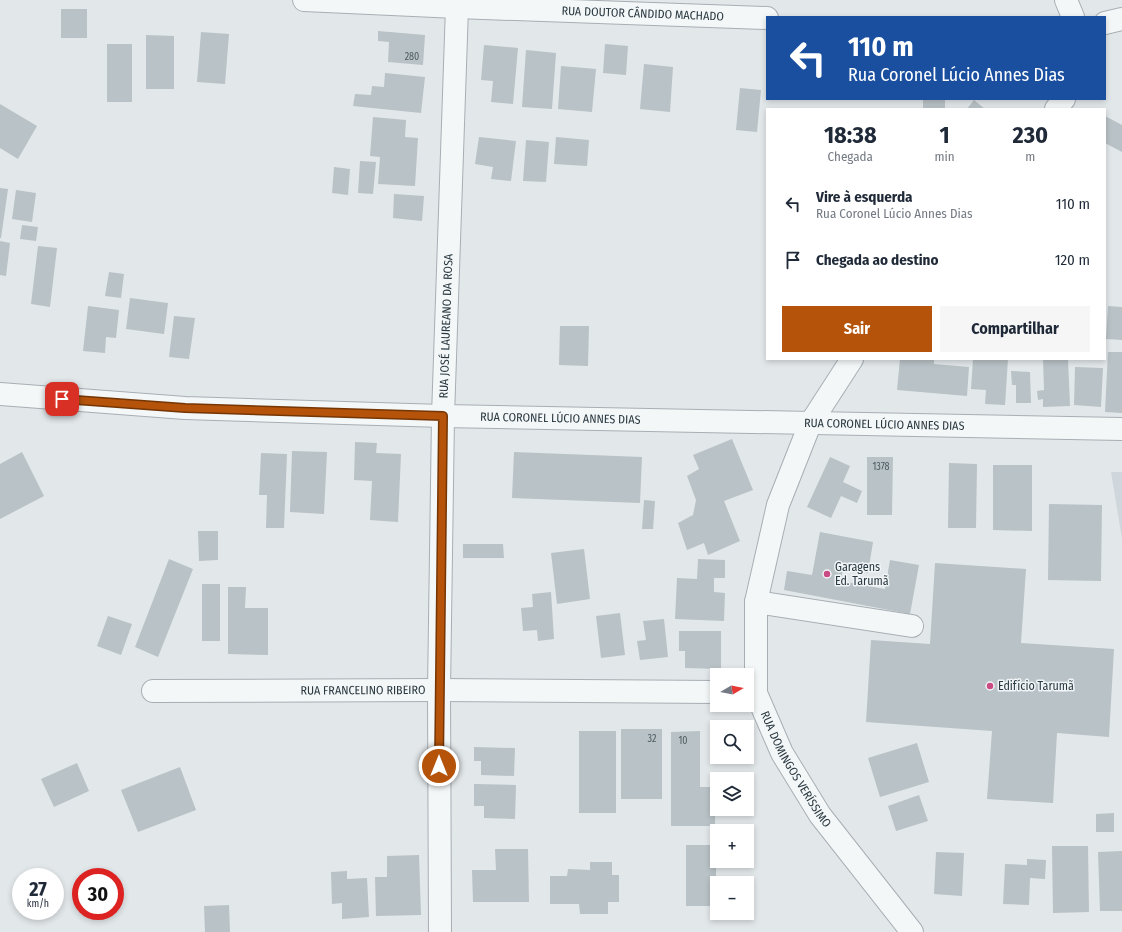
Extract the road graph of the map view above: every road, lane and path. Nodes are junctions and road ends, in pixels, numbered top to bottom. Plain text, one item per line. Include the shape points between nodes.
1 (304, 0) edge
2 (1066, 0) edge
3 (632, 7) edge
4 (457, 8) junction
5 (1073, 16) edge
6 (766, 18) edge
7 (1122, 19) edge
8 (1106, 23) edge
9 (1063, 100) edge
10 (1057, 108) edge
11 (851, 360) edge
12 (0, 394) edge
13 (443, 416) junction
14 (810, 424) junction
15 (1122, 429) edge
16 (756, 602) junction
17 (912, 626) dead end
18 (752, 668) edge
19 (438, 690) junction
20 (153, 691) dead end
21 (710, 692) edge
22 (754, 698) edge
23 (440, 932) edge
24 (912, 932) edge

1 - 4 street, RUA DOUTOR CÂNDIDO MACHADO
2 - 5 street
3 - 4 street, RUA DOUTOR CÂNDIDO MACHADO
3 - 6 street, RUA DOUTOR CÂNDIDO MACHADO
4 - 13 street, RUA JOSÉ LAUREANO DA ROSA
7 - 8 street
9 - 10 street
11 - 14 street, RUA DOMINGOS VERÍSSIMO
12 - 13 street, RUA CORONEL LÚCIO ANNES DIAS via 185,408
13 - 14 street, RUA CORONEL LÚCIO ANNES DIAS
13 - 19 street, RUA JOSÉ LAUREANO DA ROSA
14 - 15 street, RUA CORONEL LÚCIO ANNES DIAS
14 - 16 street, RUA DOMINGOS VERÍSSIMO via 778,505
16 - 17 street
16 - 18 street, RUA DOMINGOS VERÍSSIMO
19 - 20 street, RUA FRANCELINO RIBEIRO
19 - 21 street, RUA FRANCELINO RIBEIRO
19 - 23 street, RUA JOSÉ LAUREANO DA ROSA
22 - 24 street, RUA DOMINGOS VERÍSSIMO via 782,753 820,815

